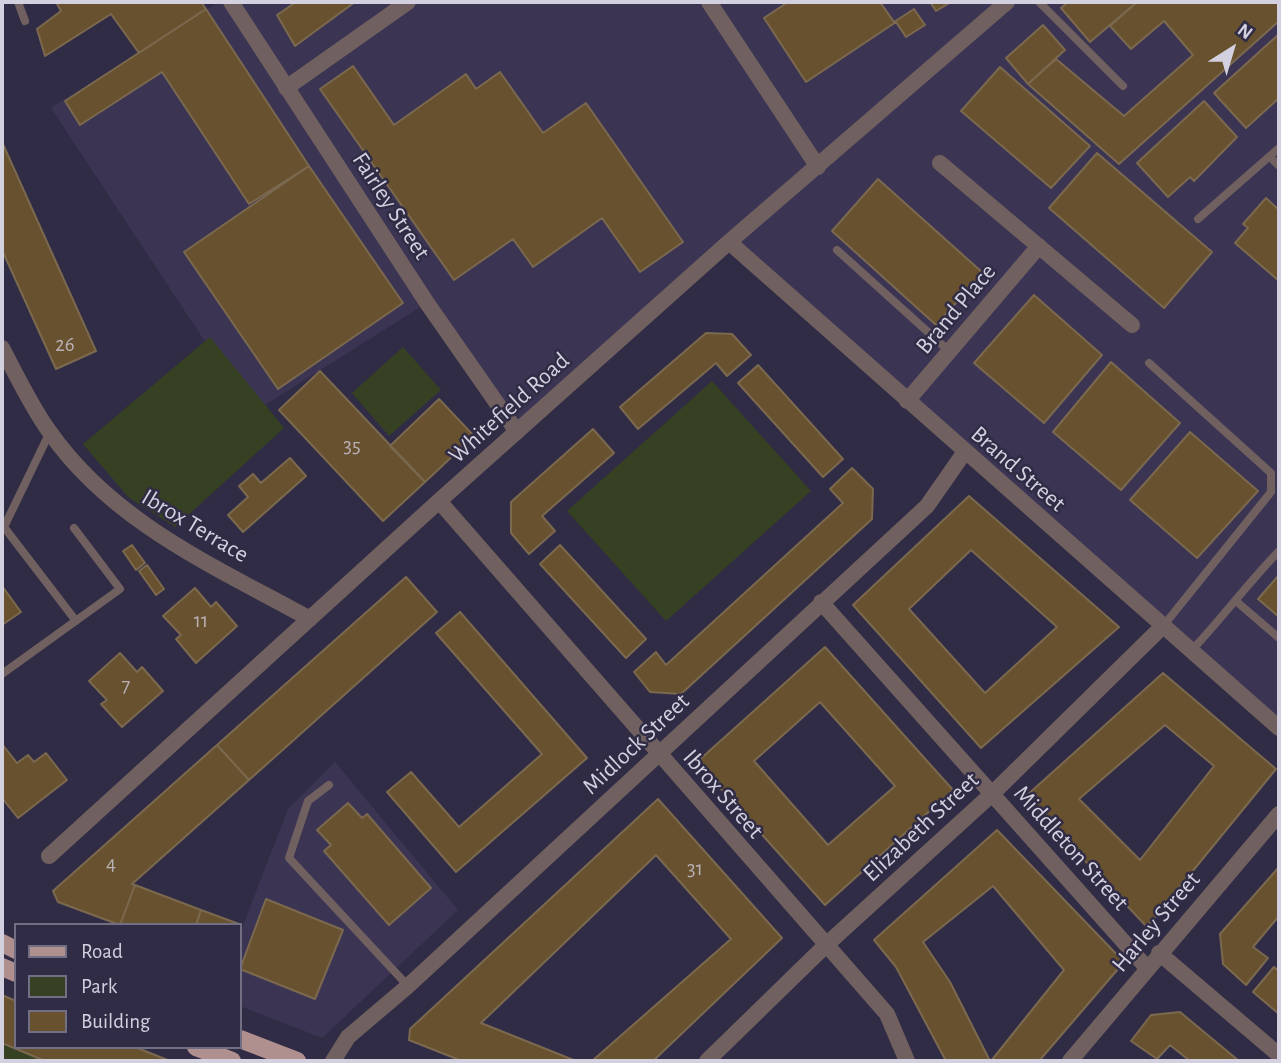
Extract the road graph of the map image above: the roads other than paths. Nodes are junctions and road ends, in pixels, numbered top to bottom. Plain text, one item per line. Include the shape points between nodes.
1 (18, 2) edge
2 (231, 2) edge
3 (408, 2) edge
4 (709, 2) edge
5 (1007, 2) edge
6 (1039, 2) edge
7 (25, 21) dead end
8 (1123, 86) dead end
9 (286, 89) junction
10 (1279, 148) edge
11 (1270, 157) junction
12 (940, 163) dead end
13 (1279, 166) edge
14 (818, 167) junction
15 (1198, 219) dead end
16 (729, 242) junction
17 (1039, 246) junction
18 (837, 250) dead end
19 (1132, 325) dead end
20 (2, 348) edge
21 (950, 351) junction
22 (1149, 363) dead end
23 (907, 401) junction
24 (50, 432) junction
25 (517, 432) junction
26 (964, 453) junction
27 (439, 501) junction
28 (3, 528) edge
29 (74, 528) dead end
30 (1279, 551) edge
31 (821, 602) junction
32 (1237, 602) junction
33 (310, 619) junction
34 (76, 621) junction
35 (1164, 625) junction
36 (1279, 638) edge
37 (1192, 650) junction
38 (2, 674) edge
39 (1279, 728) edge
40 (659, 754) junction
41 (329, 785) dead end
42 (992, 794) junction
43 (1279, 814) edge
44 (49, 856) dead end
45 (825, 946) junction
46 (1159, 953) junction
47 (1147, 968) junction
48 (408, 986) junction
49 (242, 1040) edge
50 (205, 1054) edge
51 (1279, 1055) edge
52 (232, 1061) edge
53 (298, 1061) edge
54 (333, 1061) edge
55 (707, 1061) edge
56 (907, 1061) edge
57 (1070, 1061) edge

1 - 7 lane
2 - 9 street, Fairley Street
3 - 9 street
4 - 14 street
5 - 14 street, Whitefield Road
6 - 8 lane
9 - 25 street, Fairley Street
10 - 11 lane
11 - 13 lane
11 - 15 lane
12 - 17 street
14 - 16 street, Whitefield Road
16 - 23 street, Brand Street
16 - 25 street, Whitefield Road
17 - 19 street
17 - 21 street, Brand Place
18 - 21 lane
20 - 24 street, Ibrox Terrace
21 - 23 street, Brand Place
22 - 35 lane via 1271,473 1271,492
23 - 26 street, Brand Street
24 - 28 lane
24 - 33 street, Ibrox Terrace via 99,488 143,525
25 - 27 street, Whitefield Road
26 - 31 street, Midlock Street via 927,506
26 - 35 street, Brand Street
27 - 33 street, Whitefield Road
27 - 40 street, Ibrox Street
28 - 34 lane
29 - 34 lane via 120,589
30 - 32 lane via 1242,588
31 - 40 street, Midlock Street
31 - 42 street, Middleton Street
32 - 36 lane
32 - 37 lane
33 - 44 street, Whitefield Road
34 - 38 lane
35 - 37 street, Brand Street
35 - 42 street, Elizabeth Street
37 - 39 street, Brand Street
40 - 45 street, Ibrox Street
40 - 48 street, Midlock Street
41 - 48 lane via 308,801 289,858
42 - 45 street, Elizabeth Street
42 - 47 street, Middleton Street
43 - 46 street, Harley Street
45 - 55 street, Elizabeth Street
45 - 56 street, Ibrox Street via 887,1014
46 - 47 street, Harley Street
46 - 51 street
47 - 57 street, Harley Street
48 - 54 street, Midlock Street via 348,1037
49 - 53 main road
50 - 52 main road

